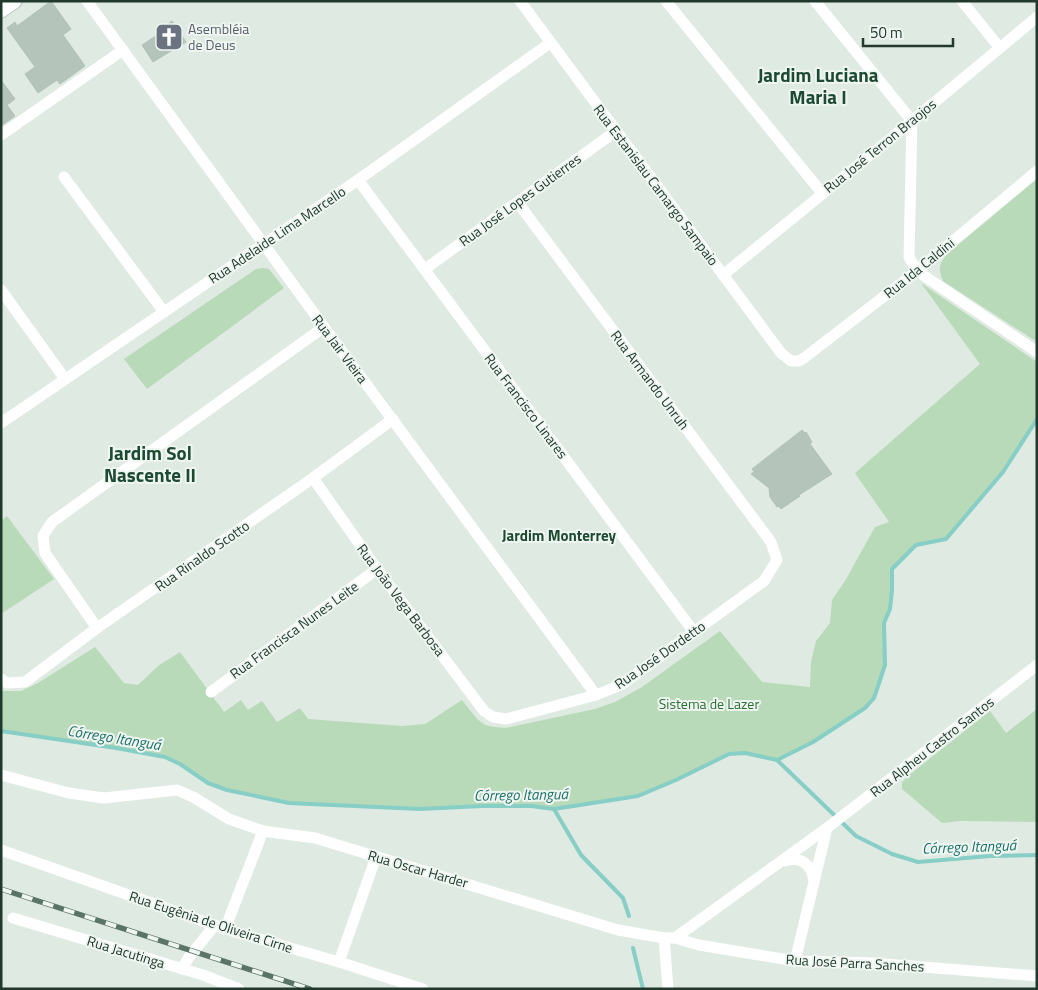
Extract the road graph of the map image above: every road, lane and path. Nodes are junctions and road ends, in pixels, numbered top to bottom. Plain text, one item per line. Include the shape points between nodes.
1 (14, 1) edge
2 (87, 1) edge
3 (666, 1) edge
4 (815, 1) edge
5 (962, 1) edge
6 (522, 2) edge
7 (1, 10) edge
8 (1037, 16) edge
9 (550, 43) junction
10 (999, 47) junction
11 (124, 50) junction
12 (912, 121) junction
13 (616, 131) junction
14 (1, 135) edge
15 (1037, 172) edge
16 (64, 177) dead end
17 (358, 180) junction
18 (822, 194) junction
19 (518, 203) junction
20 (264, 244) junction
21 (425, 269) junction
22 (916, 271) junction
23 (723, 275) junction
24 (1, 290) edge
25 (164, 312) junction
26 (324, 327) junction
27 (1037, 352) edge
28 (799, 361) joint
29 (65, 379) junction
30 (393, 419) junction
31 (1, 423) edge
32 (313, 478) junction
33 (778, 560) joint
34 (377, 569) junction
35 (97, 628) junction
36 (694, 632) junction
37 (1037, 665) edge
38 (4, 681) edge
39 (211, 692) dead end
40 (596, 695) junction
41 (494, 717) joint
42 (1, 775) edge
43 (828, 827) junction
44 (263, 831) junction
45 (1, 850) edge
46 (376, 857) junction
47 (777, 866) junction
48 (814, 881) junction
49 (13, 918) dead end
50 (220, 927) junction
51 (669, 938) junction
52 (795, 961) junction
53 (339, 962) junction
54 (182, 969) junction
55 (1037, 976) edge
56 (239, 989) edge
57 (423, 989) edge
58 (668, 989) edge

1 - 7 street
2 - 11 street, Rua Jair Vieira
3 - 18 street
4 - 12 street
5 - 10 street
6 - 9 street, Rua Estanislau Camargo Sampaio
8 - 10 street, Rua José Terron Braojos
9 - 13 street, Rua Estanislau Camargo Sampaio
9 - 17 street, Rua Adelaide Lima Marcello
10 - 12 street, Rua José Terron Braojos
11 - 14 street
11 - 20 street, Rua Jair Vieira
12 - 18 street, Rua José Terron Braojos
12 - 22 street via 909,257
13 - 19 street, Rua José Lopes Gutierres
13 - 23 street, Rua Estanislau Camargo Sampaio
15 - 22 street, Rua Ida Caldini
16 - 25 street
17 - 20 street, Rua Adelaide Lima Marcello
17 - 21 street, Rua Francisco Linares
18 - 23 street, Rua José Terron Braojos
19 - 21 street, Rua José Lopes Gutierres
19 - 33 street, Rua Armando Unruh via 772,542
20 - 25 street, Rua Adelaide Lima Marcello
20 - 26 street, Rua Jair Vieira
21 - 36 street, Rua Francisco Linares
22 - 27 street
22 - 28 street, Rua Ida Caldini
23 - 28 street, Rua Estanislau Camargo Sampaio via 782,353 791,361
24 - 29 street
25 - 29 street, Rua Adelaide Lima Marcello
26 - 30 street, Rua Jair Vieira
26 - 35 street via 52,522 44,536 45,553
29 - 31 street, Rua Adelaide Lima Marcello
30 - 32 street, Rua Rinaldo Scotto
30 - 40 street, Rua Jair Vieira
32 - 34 street, Rua João Vega Barbosa
32 - 35 street, Rua Rinaldo Scotto
33 - 36 street, Rua José Dordetto via 764,581
34 - 39 street, Rua Francisca Nunes Leite
34 - 41 street, Rua João Vega Barbosa via 484,711
35 - 38 street, Rua Rinaldo Scotto via 25,682
36 - 40 street, Rua José Dordetto via 621,685
37 - 43 street, Rua Alpheu Castro Santos
40 - 41 street, Rua José Dordetto via 506,719
42 - 44 street, Rua Oscar Harder via 69,794 104,798 176,790 229,820
43 - 47 street, Rua Alpheu Castro Santos
43 - 48 street
44 - 46 street, Rua Oscar Harder via 315,838
44 - 50 street
45 - 50 street, Rua Eugênia de Oliveira Cirne
46 - 51 street, Rua Oscar Harder via 618,930
46 - 53 street
47 - 48 street, Rua Alpheu Castro Santos via 787,860 804,861 810,866
47 - 51 street, Rua Alpheu Castro Santos
48 - 52 street
49 - 54 street, Rua Jacutinga
50 - 53 street, Rua Eugênia de Oliveira Cirne
50 - 54 street via 188,957
51 - 52 street, Rua José Parra Sanches
51 - 58 street
52 - 55 street, Rua José Parra Sanches via 872,963
53 - 57 street, Rua Eugênia de Oliveira Cirne
54 - 56 street, Rua Jacutinga

